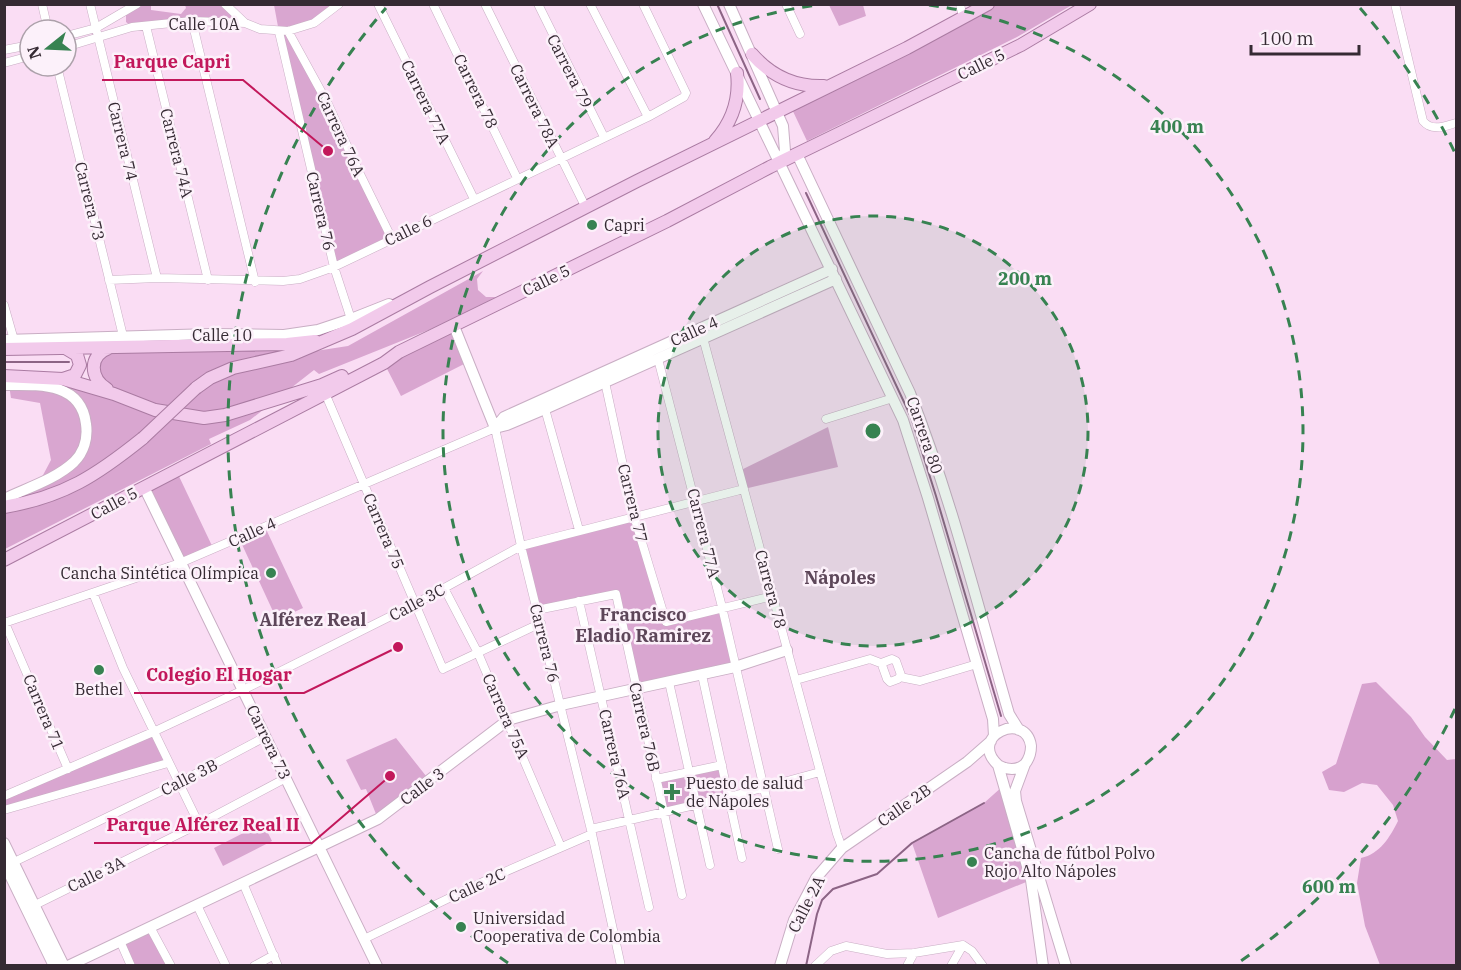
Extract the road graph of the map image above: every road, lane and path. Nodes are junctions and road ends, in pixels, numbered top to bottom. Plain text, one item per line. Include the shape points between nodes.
1 (90, 4) edge
2 (137, 4) edge
3 (225, 4) edge
4 (339, 4) edge
5 (378, 4) edge
6 (433, 4) edge
7 (485, 4) edge
8 (537, 4) edge
9 (590, 4) edge
10 (643, 4) edge
11 (703, 4) edge
12 (729, 4) edge
13 (786, 4) edge
14 (960, 4) edge
15 (988, 4) edge
16 (1090, 4) edge
17 (1395, 4) edge
18 (127, 12) junction
19 (963, 18) junction
20 (192, 21) junction
21 (245, 23) junction
22 (146, 26) junction
23 (132, 27) junction
24 (96, 28) junction
25 (279, 32) junction
26 (288, 32) junction
27 (78, 33) edge
28 (800, 34) dead end
29 (98, 37) junction
30 (78, 43) edge
31 (752, 54) junction
32 (303, 59) junction
33 (287, 65) junction
34 (737, 73) junction
35 (60, 78) edge
36 (828, 86) junction
37 (778, 111) junction
38 (648, 117) junction
39 (759, 121) junction
40 (1456, 123) edge
41 (604, 137) junction
42 (711, 145) junction
43 (797, 154) junction
44 (561, 158) junction
45 (780, 162) junction
46 (518, 178) junction
47 (474, 199) junction
48 (586, 208) junction
49 (392, 238) junction
50 (334, 267) junction
51 (834, 274) junction
52 (157, 278) junction
53 (109, 280) junction
54 (208, 280) junction
55 (255, 282) junction
56 (430, 287) junction
57 (4, 305) edge
58 (351, 319) junction
59 (454, 326) junction
60 (702, 333) junction
61 (327, 340) junction
62 (123, 341) junction
63 (8, 343) edge
64 (67, 349) junction
65 (399, 352) junction
66 (658, 359) junction
67 (4, 376) edge
68 (63, 379) junction
69 (38, 381) junction
70 (605, 382) junction
71 (4, 385) edge
72 (325, 393) junction
73 (114, 394) junction
74 (893, 398) junction
75 (545, 409) junction
76 (826, 419) dead end
77 (495, 428) junction
78 (364, 484) junction
79 (144, 487) junction
80 (744, 489) junction
81 (4, 499) edge
82 (696, 501) junction
83 (4, 507) edge
84 (634, 516) junction
85 (579, 530) junction
86 (521, 546) junction
87 (4, 560) edge
88 (180, 563) junction
89 (444, 588) junction
90 (93, 593) junction
91 (773, 596) junction
92 (579, 601) junction
93 (415, 604) junction
94 (723, 607) junction
95 (537, 610) junction
96 (5, 623) edge
97 (541, 623) junction
98 (787, 650) junction
99 (478, 653) junction
100 (882, 664) junction
101 (976, 664) junction
102 (735, 667) junction
103 (702, 675) junction
104 (900, 677) junction
105 (796, 680) junction
106 (669, 682) junction
107 (243, 690) junction
108 (636, 690) junction
109 (602, 697) junction
110 (561, 705) junction
111 (508, 720) junction
112 (1019, 730) junction
113 (153, 732) junction
114 (265, 736) junction
115 (992, 738) junction
116 (967, 762) junction
117 (168, 763) junction
118 (996, 763) junction
119 (1025, 764) junction
120 (722, 765) junction
121 (68, 769) junction
122 (689, 772) junction
123 (820, 772) junction
124 (286, 778) junction
125 (656, 779) junction
126 (178, 783) junction
127 (762, 788) junction
128 (4, 796) edge
129 (729, 797) junction
130 (696, 804) junction
131 (4, 810) edge
132 (663, 812) junction
133 (630, 819) junction
134 (199, 824) junction
135 (592, 832) junction
136 (4, 843) edge
137 (319, 847) junction
138 (561, 847) junction
139 (842, 848) junction
140 (778, 849) dead end
141 (742, 858) dead end
142 (710, 865) dead end
143 (8, 866) edge
144 (243, 883) junction
145 (682, 895) dead end
146 (35, 905) junction
147 (197, 905) junction
148 (649, 907) dead end
149 (150, 927) junction
150 (364, 939) junction
151 (120, 941) junction
152 (963, 945) junction
153 (914, 953) junction
154 (274, 955) junction
155 (1042, 964) edge
156 (54, 966) edge
157 (66, 966) edge
158 (131, 966) edge
159 (171, 966) edge
160 (226, 966) edge
161 (254, 966) edge
162 (278, 966) edge
163 (377, 966) edge
164 (621, 966) edge
165 (780, 966) edge
166 (816, 966) edge
167 (907, 966) edge
168 (951, 966) edge
169 (983, 966) edge
170 (1066, 966) edge

1 - 24 street, Carrera 74
2 - 18 street
3 - 21 street
4 - 26 street, Calle 10A via 314,23
5 - 47 street, Carrera 77A
6 - 46 street, Carrera 78
7 - 44 street, Carrera 78A
8 - 41 street, Carrera 79
9 - 38 street
10 - 38 street, Calle 6 via 686,93
11 - 34 street, Carrera 80
12 - 31 street
13 - 28 street
14 - 19 street
15 - 19 main road, Calle 5
16 - 43 main road, Calle 5 via 1021,45
17 - 40 street via 1426,125 1434,128
18 - 23 street via 126,22
18 - 24 street
19 - 36 main road, Calle 5
20 - 21 street, Calle 10A
20 - 22 street, Calle 10A
20 - 55 street
21 - 25 street, Calle 10A
22 - 23 street, Calle 10A
22 - 54 street, Carrera 74A
23 - 29 street, Calle 10A
24 - 27 street
24 - 29 street, Carrera 74
25 - 26 street, Calle 10A
25 - 33 street, Carrera 76
26 - 32 street, Carrera 76A
29 - 30 street, Calle 10A
29 - 52 street, Carrera 74
31 - 34 street via 766,106 759,107
31 - 36 main road via 769,70 790,81
31 - 37 street
32 - 33 street via 293,56
32 - 49 street, Carrera 76A
33 - 50 street, Carrera 76
34 - 39 street, Carrera 80
34 - 42 main road via 733,112
35 - 53 street, Carrera 73
36 - 37 main road, Calle 5
37 - 39 main road, Calle 5
37 - 45 street via 786,137
38 - 41 street, Calle 6
39 - 42 main road, Calle 5
39 - 45 street, Carrera 80
41 - 44 street, Calle 6
42 - 48 main road, Calle 5
43 - 45 main road, Calle 5
43 - 112 street, Carrera 80 via 919,415 1009,714
44 - 46 street, Calle 6
44 - 48 street, Carrera 78A
45 - 51 street, Carrera 80
45 - 59 main road, Calle 5
46 - 47 street, Calle 6
47 - 49 street, Calle 6
48 - 56 main road, Calle 5
49 - 50 street, Calle 6
50 - 55 street, Calle 6 via 300,279
50 - 58 street, Carrera 76
51 - 60 street, Calle 4
51 - 74 street, Carrera 80
52 - 53 street, Calle 6
52 - 54 street, Calle 6
53 - 62 street, Carrera 73
54 - 55 street, Calle 6
56 - 58 street, Calle 10
56 - 61 main road, Calle 5
57 - 63 street
58 - 62 street, Calle 10 via 318,330 284,334
59 - 65 main road, Calle 5
59 - 77 street, Carrera 76
60 - 66 street, Calle 4
60 - 77 street, Calle 4 via 504,417
60 - 80 street, Carrera 78
61 - 62 main road, Calle 10 via 287,344
61 - 83 main road, Calle 5, bridge via 291,355 233,368 210,378 143,438 85,480 54,495
62 - 63 street, Calle 10
62 - 64 main road, Calle 10
62 - 73 main road via 101,352 93,364 95,379
63 - 64 main road, Calle 10
64 - 68 main road via 77,355 80,365 75,375
65 - 72 main road, Calle 5
65 - 73 main road via 322,385 215,417 193,418 155,410
66 - 70 street, Calle 4
66 - 82 street, Carrera 77A
67 - 69 main road
68 - 69 main road
68 - 73 main road
69 - 71 street
69 - 81 street via 64,390 79,404 86,420 85,444 66,468
70 - 75 street, Calle 4
70 - 84 street, Carrera 77
72 - 78 street, Carrera 75
72 - 79 main road, Calle 5
74 - 76 street
74 - 101 street, Carrera 80 via 925,488
75 - 77 street, Calle 4
75 - 85 street
77 - 78 street, Calle 4
77 - 86 street, Carrera 76
78 - 88 street, Calle 4
78 - 93 street, Carrera 75
79 - 87 main road, Calle 5
79 - 88 street, Carrera 73
80 - 82 street, Calle 3C
80 - 91 street, Carrera 78
82 - 84 street, Calle 3C
82 - 94 street, Carrera 77A
84 - 85 street, Calle 3C
84 - 94 street, Carrera 77 via 666,622
85 - 86 street, Calle 3C
86 - 89 street, Calle 3C
86 - 95 street, Carrera 76
88 - 90 street, Calle 4
88 - 107 street, Carrera 73
89 - 93 street, Calle 3C
89 - 99 street, Carrera 75A
90 - 96 street, Calle 4
90 - 113 street
91 - 94 street
91 - 98 street, Carrera 78
92 - 95 street
92 - 108 street, Carrera 76B via 616,594
92 - 109 street, Carrera 76A
93 - 99 street, Carrera 75 via 443,669
93 - 107 street, Calle 3C
94 - 102 street, Carrera 77A
95 - 97 street, Carrera 76
96 - 121 street, Carrera 71
97 - 99 street
97 - 110 street, Carrera 76
98 - 102 street, Calle 3
98 - 105 street, Carrera 78
99 - 111 street, Carrera 75A
100 - 104 street via 888,681
100 - 104 street via 895,660
100 - 105 street via 870,659
101 - 104 street via 920,681
101 - 115 street, Carrera 80 via 993,718
102 - 103 street, Calle 3
102 - 127 street, Carrera 77A
103 - 106 street, Calle 3
103 - 120 street
105 - 123 street, Carrera 78
106 - 108 street, Calle 3
106 - 122 street
107 - 113 street, Calle 3C
107 - 114 street, Carrera 73
108 - 109 street, Calle 3
108 - 125 street, Carrera 76B
109 - 110 street, Calle 3
109 - 133 street, Carrera 76A
110 - 111 street, Calle 3
110 - 135 street, Carrera 76
111 - 137 street, Calle 3 via 378,819
111 - 138 street, Carrera 75A
112 - 115 street via 1008,728
112 - 119 street, Carrera 80 via 1031,748
113 - 117 street
113 - 121 street, Calle 3C
114 - 124 street, Carrera 73
114 - 126 street, Calle 3B
115 - 116 street, Calle 2B
115 - 118 street, Carrera 80 via 990,752
116 - 118 street via 982,757
116 - 139 street, Calle 2B
117 - 126 street
117 - 131 street
118 - 119 street via 1009,769
118 - 155 street, Carrera 80 via 1031,880
119 - 170 street, Carrera 80 via 1015,791 1016,801
120 - 122 street
120 - 129 street
121 - 128 street, Calle 3C
122 - 125 street
122 - 130 street
123 - 127 street, Calle 2C
123 - 139 street, Carrera 78
124 - 134 street, Calle 3A
124 - 137 street, Carrera 73
125 - 132 street, Carrera 76B
126 - 134 street
126 - 143 street, Calle 3B
127 - 129 street, Calle 2C
127 - 140 street, Carrera 77A
129 - 130 street, Calle 2C
129 - 141 street
130 - 132 street, Calle 2C
130 - 142 street
132 - 133 street, Calle 2C
132 - 145 street, Carrera 76B
133 - 135 street, Calle 2C
133 - 148 street, Carrera 76A
134 - 146 street, Calle 3A
135 - 138 street, Calle 2C
135 - 164 street, Carrera 76
136 - 143 street
137 - 144 street, Calle 3
137 - 150 street, Carrera 73
138 - 150 street, Calle 2C
139 - 165 street, Calle 2A via 816,878 794,920
143 - 146 street
143 - 156 street
144 - 147 street, Calle 3
144 - 154 street
146 - 157 street
147 - 149 street, Calle 3
147 - 160 street
149 - 151 street, Calle 3
149 - 159 street
150 - 163 street, Carrera 73
151 - 157 street, Calle 3
151 - 158 street
152 - 153 street
152 - 168 street
152 - 169 street
153 - 166 street via 887,954 846,946 831,951
153 - 167 street
154 - 161 street
154 - 162 street

